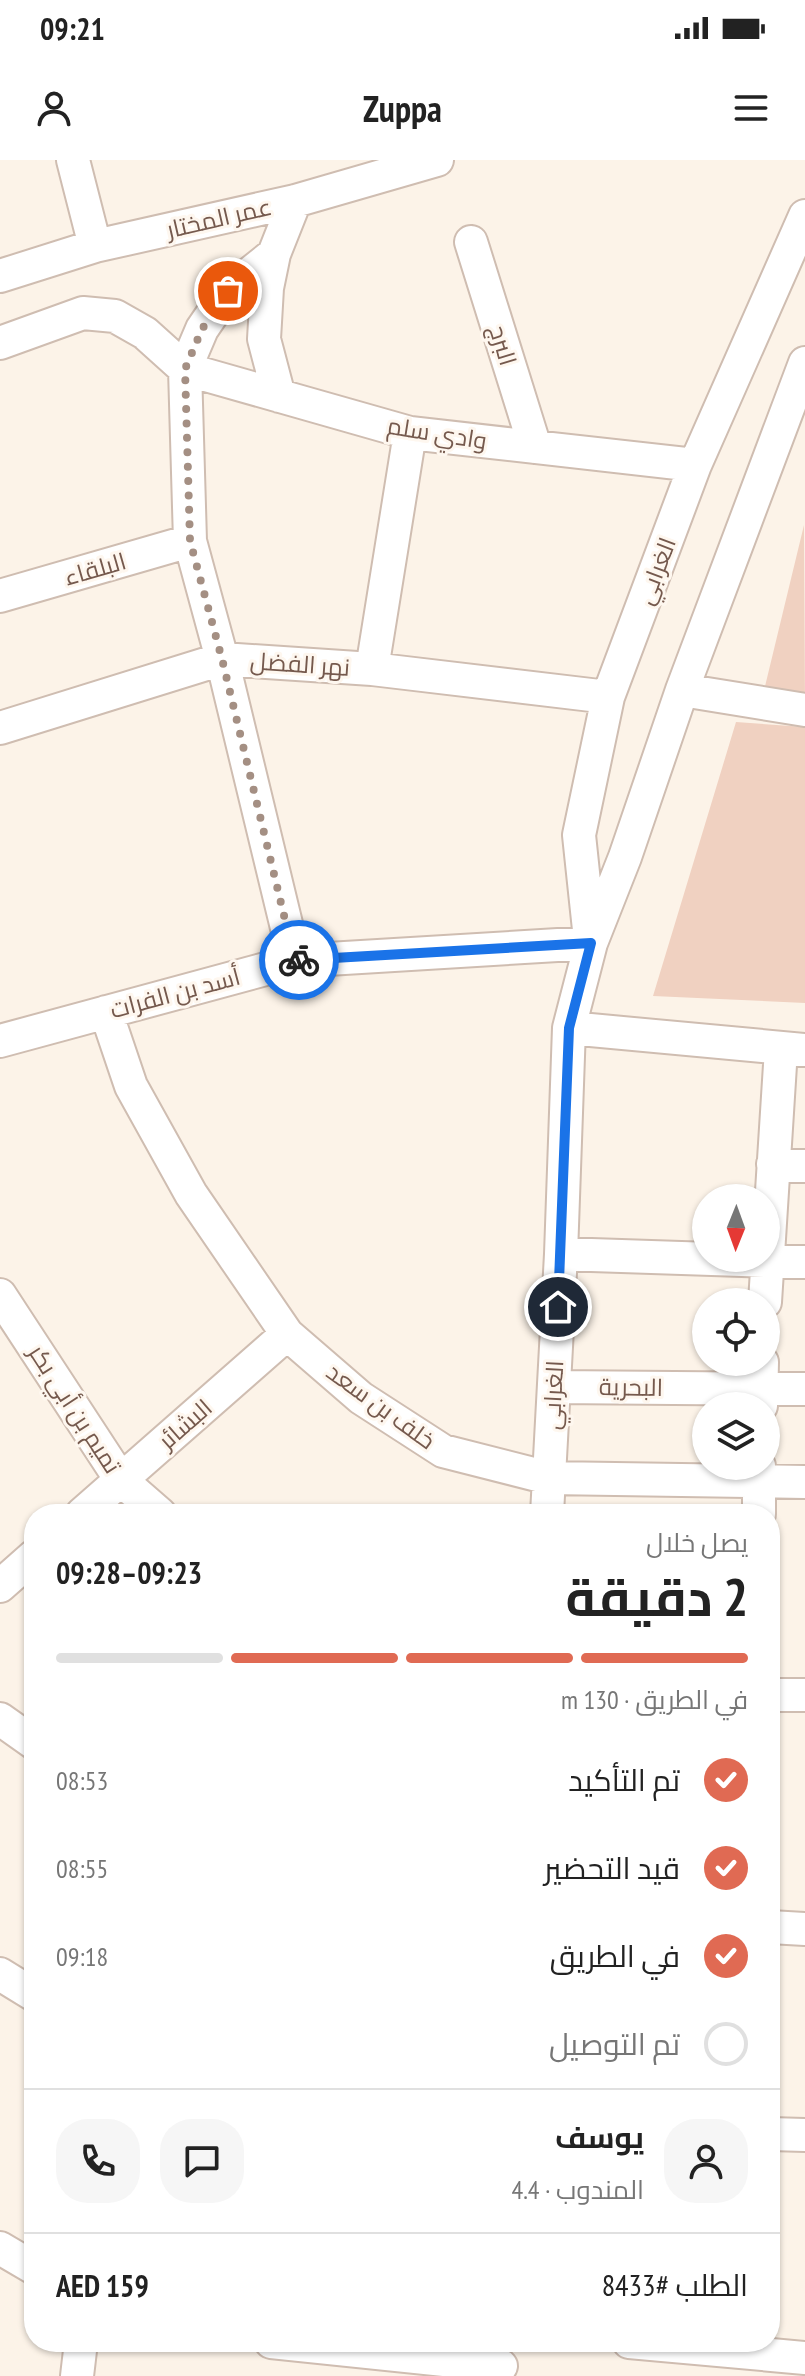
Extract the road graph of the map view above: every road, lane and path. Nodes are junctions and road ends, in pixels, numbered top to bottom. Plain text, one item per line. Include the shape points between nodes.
1 (73, 160) edge
2 (437, 160) edge
3 (295, 201) junction
4 (805, 216) edge
5 (471, 242) dead end
6 (95, 246) junction
7 (274, 254) junction
8 (0, 276) edge
9 (0, 343) edge
10 (185, 369) junction
11 (803, 377) edge
12 (279, 396) junction
13 (410, 433) junction
14 (535, 447) junction
15 (695, 465) junction
16 (190, 541) junction
17 (0, 596) edge
18 (222, 659) junction
19 (372, 669) junction
20 (682, 690) junction
21 (608, 697) junction
22 (805, 710) edge
23 (0, 728) edge
24 (591, 943) junction
25 (295, 961) junction
26 (106, 1012) junction
27 (569, 1028) junction
28 (0, 1041) edge
29 (793, 1050) edge
30 (773, 1164) junction
31 (805, 1166) edge
32 (772, 1184) edge
33 (561, 1254) junction
34 (692, 1258) edge
35 (780, 1261) edge
36 (805, 1262) edge
37 (0, 1295) edge
38 (287, 1334) junction
39 (761, 1386) edge
40 (554, 1387) junction
41 (805, 1389) edge
42 (692, 1475) edge
43 (549, 1478) junction
44 (780, 1478) edge
45 (121, 1480) junction
46 (759, 1480) edge
47 (805, 1482) edge
48 (93, 1504) edge
49 (149, 1504) edge
50 (548, 1504) edge
51 (759, 1504) edge
52 (24, 1565) edge
53 (0, 1586) edge
54 (780, 1695) edge
55 (805, 1695) edge
56 (0, 1719) edge
57 (24, 1736) edge
58 (780, 1928) edge
59 (805, 1929) edge
60 (0, 1974) edge
61 (24, 1989) edge
62 (780, 2134) edge
63 (805, 2135) edge
64 (0, 2248) edge
65 (24, 2262) edge
66 (80, 2352) edge
67 (392, 2352) edge
68 (763, 2352) edge
69 (805, 2358) edge
70 (501, 2361) edge
71 (77, 2376) edge

1 - 6 street
2 - 3 street, عمر المختار
3 - 6 street, عمر المختار
3 - 7 street
4 - 15 street, الغرابي
5 - 14 street, البرج
6 - 8 street, عمر المختار
7 - 10 street via 228,291 202,329
7 - 12 street via 264,339
9 - 10 street via 83,313 115,316 145,333
10 - 12 street, وادي سلم
10 - 16 street
11 - 20 street, الغرابي
12 - 13 street, وادي سلم
13 - 14 street, وادي سلم
13 - 19 street
14 - 15 street, وادي سلم
15 - 21 street, الغرابي
16 - 17 street, البلقاء
16 - 18 street
18 - 19 street, نهر الفضل
18 - 23 street, نهر الفضل
18 - 25 street
19 - 21 street, نهر الفضل
20 - 22 street
20 - 24 street, الغرابي
21 - 24 street, الغرابي via 579,835
24 - 25 street, أسد بن الفرات
24 - 27 street, الغرابي
25 - 26 street, أسد بن الفرات
26 - 28 street, أسد بن الفرات
26 - 38 street, خلف بن سعد via 131,1086 191,1194
27 - 29 street
27 - 33 street, الغرابي
29 - 30 street
30 - 31 street
30 - 32 street
33 - 34 street
33 - 40 street, الغرابي
35 - 36 street
37 - 45 street, تميم بن أبي بكر
38 - 43 street, خلف بن سعد via 361,1398 443,1451
38 - 45 street, البشائر
39 - 40 street, البحرية
39 - 41 street, البحرية
40 - 43 street, الغرابي
42 - 43 street, خلف بن سعد
43 - 50 street, الغرابي
44 - 47 street, خلف بن سعد
45 - 48 street, البشائر
45 - 49 street, تميم بن أبي بكر
46 - 51 street
52 - 53 street
54 - 55 street
56 - 57 street
58 - 59 street
60 - 61 street
62 - 63 street
64 - 65 street
66 - 71 street
67 - 70 street
68 - 69 street

